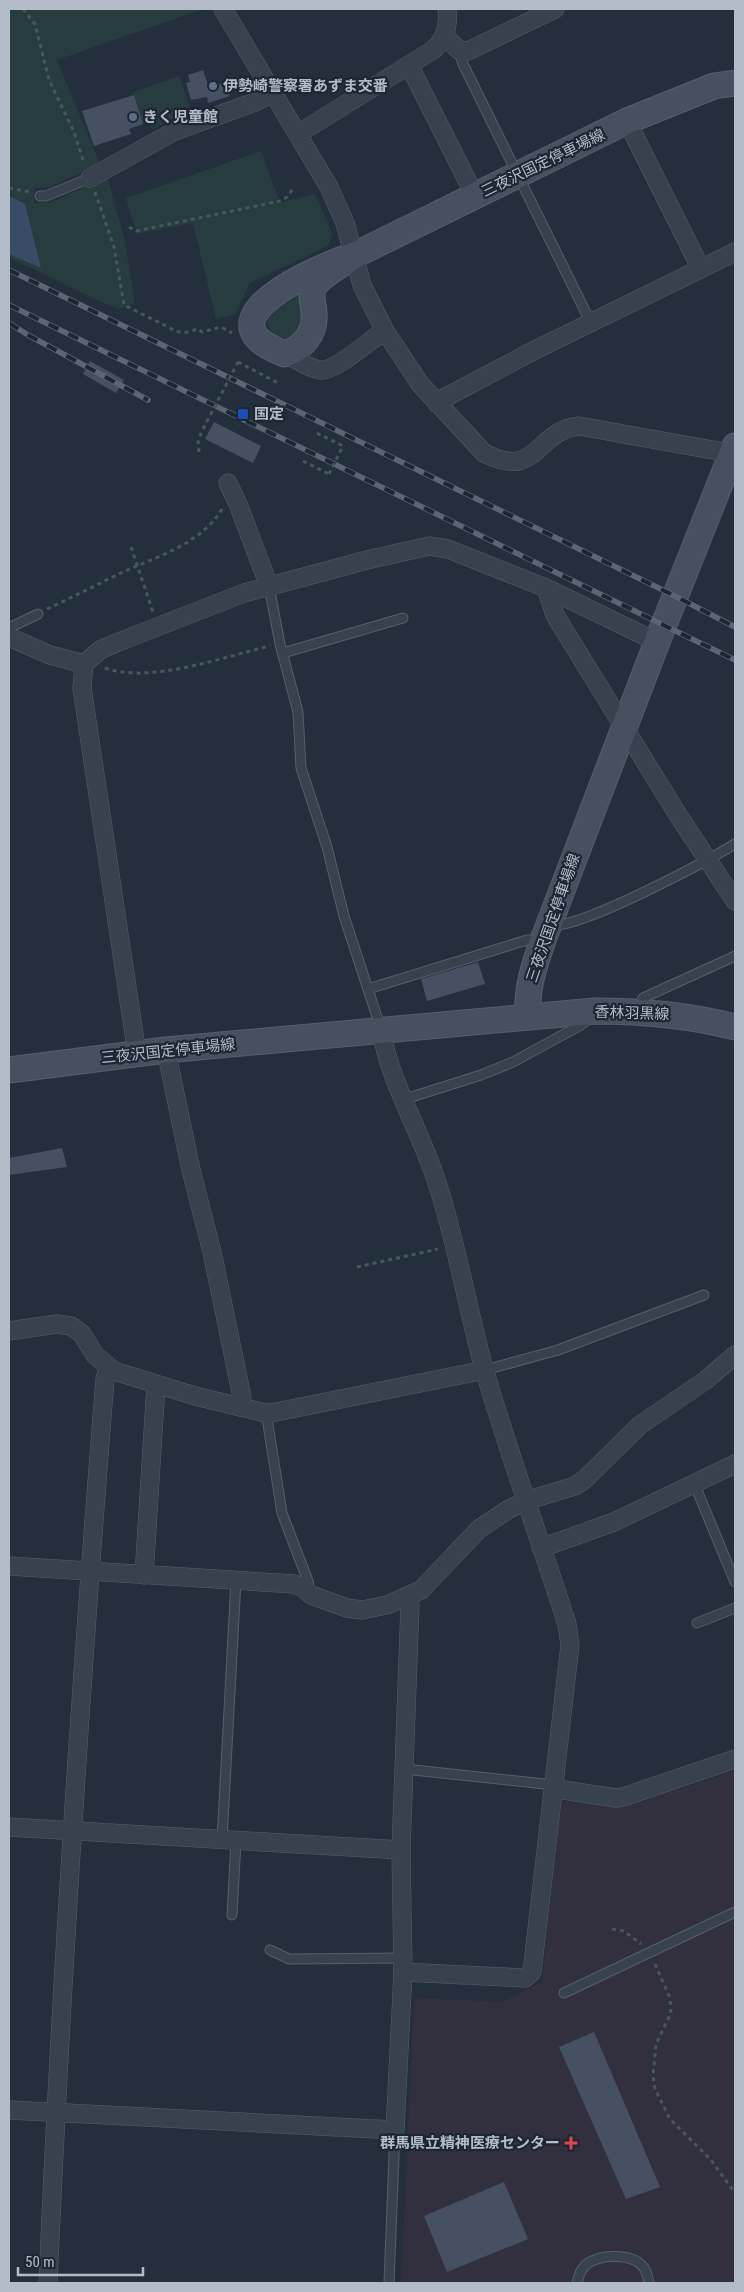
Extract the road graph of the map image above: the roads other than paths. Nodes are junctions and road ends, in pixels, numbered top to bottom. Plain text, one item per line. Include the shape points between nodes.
1 (223, 9) edge
2 (446, 9) edge
3 (556, 9) edge
4 (444, 36) junction
5 (463, 52) junction
6 (409, 65) junction
7 (735, 83) edge
8 (273, 93) junction
9 (627, 121) junction
10 (298, 134) junction
11 (519, 176) junction
12 (90, 177) joint
13 (40, 196) road end
14 (475, 196) junction
15 (735, 252) edge
16 (355, 255) junction
17 (701, 269) junction
18 (591, 323) junction
19 (385, 331) junction
20 (285, 354) junction
21 (437, 404) junction
22 (734, 451) edge
23 (228, 483) dead end
24 (268, 586) junction
25 (546, 588) junction
26 (38, 614) road end
27 (403, 618) dead end
28 (9, 630) edge
29 (9, 638) edge
30 (657, 642) junction
31 (283, 653) junction
32 (87, 660) junction
33 (624, 728) junction
34 (735, 844) edge
35 (707, 861) junction
36 (735, 902) edge
37 (546, 932) junction
38 (735, 956) edge
39 (368, 988) junction
40 (595, 1011) junction
41 (636, 1011) junction
42 (528, 1017) junction
43 (735, 1027) edge
44 (381, 1030) junction
45 (166, 1050) junction
46 (137, 1054) junction
47 (9, 1070) edge
48 (402, 1100) junction
49 (704, 1295) dead end
50 (9, 1331) edge
51 (735, 1355) edge
52 (108, 1368) junction
53 (484, 1370) junction
54 (156, 1385) junction
55 (240, 1407) junction
56 (266, 1412) junction
57 (735, 1464) edge
58 (694, 1484) junction
59 (525, 1501) junction
60 (541, 1548) junction
61 (9, 1566) edge
62 (90, 1572) junction
63 (144, 1575) junction
64 (236, 1580) junction
65 (735, 1582) edge
66 (311, 1595) junction
67 (406, 1597) junction
68 (735, 1608) edge
69 (697, 1622) dead end
70 (735, 1759) edge
71 (404, 1769) junction
72 (554, 1785) junction
73 (9, 1827) edge
74 (72, 1831) junction
75 (229, 1840) junction
76 (401, 1850) junction
77 (735, 1912) edge
78 (232, 1916) dead end
79 (270, 1950) dead end
80 (402, 1965) junction
81 (564, 1992) dead end
82 (9, 2110) edge
83 (55, 2113) junction
84 (395, 2130) junction
85 (48, 2283) edge
86 (388, 2283) edge
87 (577, 2283) edge
88 (650, 2283) edge

1 - 8 street
2 - 4 street
3 - 5 street
4 - 5 street
4 - 6 street via 433,50
5 - 11 lane via 461,58
6 - 10 street
6 - 14 street
7 - 9 main road, 三夜沢国定停車場線 via 714,86
8 - 10 street
8 - 12 street via 175,131
9 - 11 main road, 三夜沢国定停車場線
9 - 17 street
10 - 16 street via 329,186
11 - 14 main road, 三夜沢国定停車場線
11 - 18 lane
12 - 13 lane
14 - 16 main road, 三夜沢国定停車場線
15 - 17 street
16 - 19 street via 362,285
16 - 20 main road via 324,275 314,286 311,332 300,346
16 - 20 main road via 299,278 272,294 257,310 253,324 255,336
17 - 18 street
18 - 21 street
19 - 20 street via 324,370 317,370
19 - 21 street
21 - 22 street via 484,453 508,462 526,459 559,432 579,426
22 - 30 main road, 三夜沢国定停車場線
23 - 24 street
24 - 25 street via 429,546 448,549
24 - 31 lane
24 - 32 street via 116,643
25 - 30 street
25 - 33 street via 555,615
26 - 28 lane
27 - 31 lane
29 - 32 street via 50,655
30 - 33 main road, 三夜沢国定停車場線
31 - 39 lane via 298,712 301,768
32 - 46 street via 82,688
33 - 35 street
33 - 37 main road, 三夜沢国定停車場線
34 - 35 lane
35 - 36 street
35 - 37 lane via 601,911
37 - 39 lane
37 - 42 main road, 三夜沢国定停車場線 via 530,978
38 - 41 lane via 643,998
39 - 44 lane
40 - 41 main road, 香林羽黒線
40 - 42 main road, 香林羽黒線
40 - 48 lane via 588,1022 512,1062
41 - 43 main road, 香林羽黒線 via 688,1016
42 - 44 main road, 三夜沢国定停車場線
44 - 45 main road, 三夜沢国定停車場線
44 - 48 street via 384,1049
45 - 46 main road, 三夜沢国定停車場線
45 - 55 street via 212,1252 242,1398
46 - 47 main road, 三夜沢国定停車場線
48 - 53 street via 439,1187
49 - 53 lane via 558,1350
50 - 52 street via 57,1324 72,1326
51 - 59 street via 706,1380 640,1425 584,1480 575,1486
52 - 54 street
52 - 62 street
53 - 56 street
53 - 59 street
54 - 55 street
54 - 63 street
55 - 56 street
56 - 66 lane via 282,1512
57 - 58 street
58 - 60 street via 614,1522
58 - 65 lane
59 - 60 street
59 - 67 street via 479,1529 421,1590
60 - 72 street via 567,1624 570,1645
61 - 62 street
62 - 63 street
62 - 74 street
63 - 64 street
64 - 66 street via 294,1584
64 - 75 lane
66 - 67 street via 362,1610
67 - 71 street via 410,1604
68 - 69 lane
70 - 72 street via 623,1797 563,1790
71 - 72 lane
71 - 76 street
72 - 80 street via 532,1972 525,1978
73 - 74 street
74 - 75 street
74 - 83 street
75 - 76 street
75 - 78 lane
76 - 80 street
77 - 81 lane
79 - 80 lane via 290,1959
80 - 84 street
82 - 83 street
83 - 84 street
83 - 85 street
84 - 86 lane
87 - 88 lane via 580,2271 588,2263 608,2257 633,2259 644,2267

